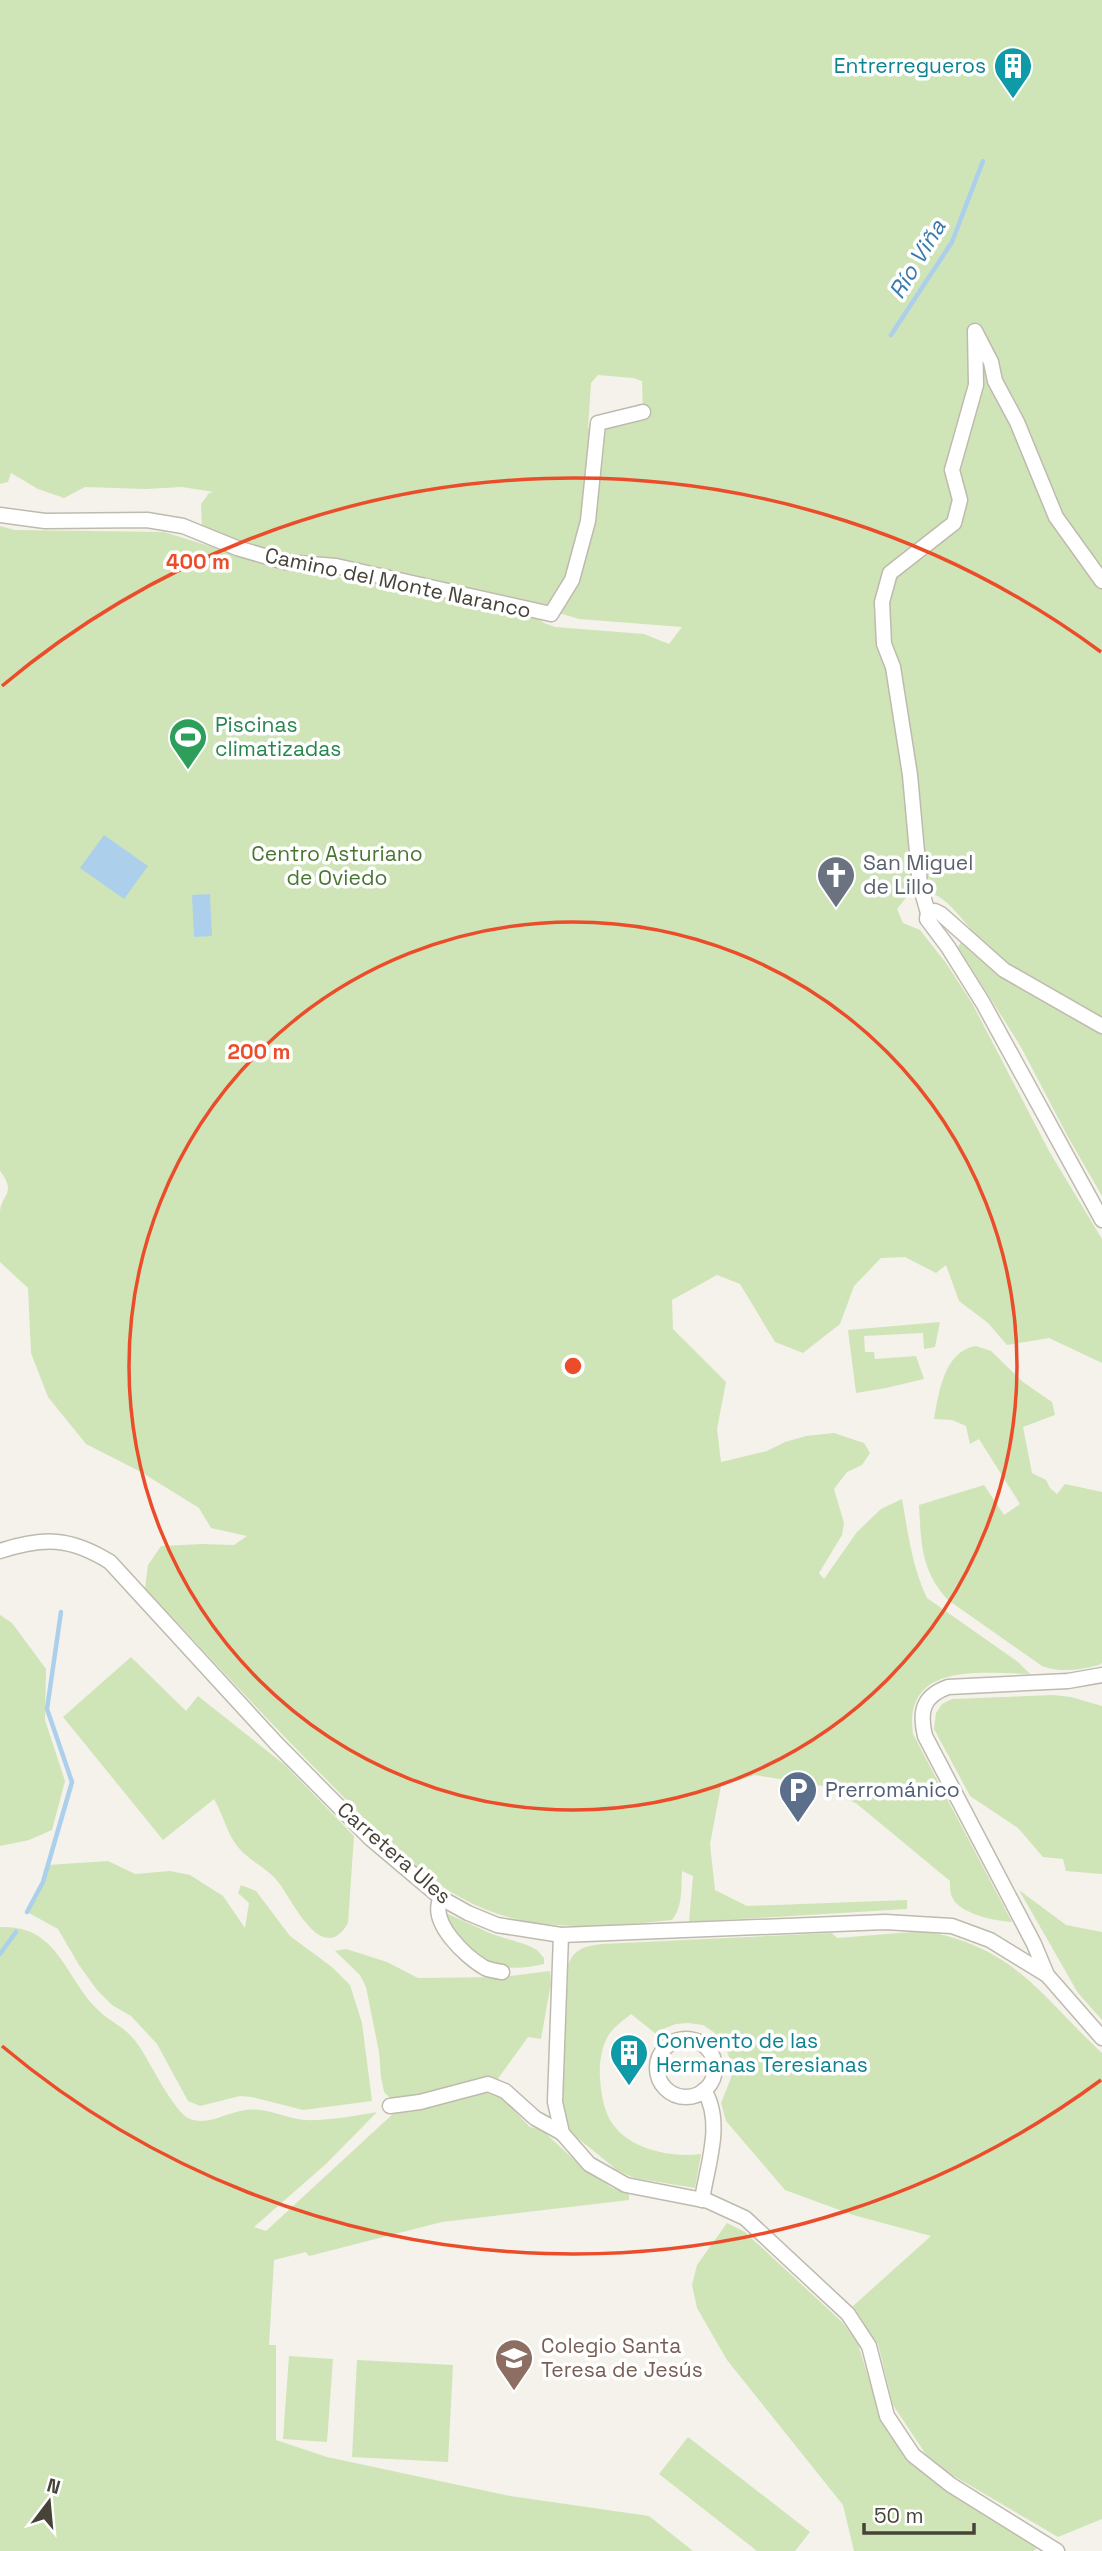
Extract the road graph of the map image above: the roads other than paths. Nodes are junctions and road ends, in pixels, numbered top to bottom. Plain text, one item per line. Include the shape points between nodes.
1 (643, 412) dead end
2 (0, 515) edge
3 (1102, 582) edge
4 (929, 914) junction
5 (1102, 1026) edge
6 (1102, 1220) edge
7 (0, 1551) edge
8 (1102, 1675) edge
9 (440, 1898) junction
10 (561, 1935) junction
11 (502, 1972) dead end
12 (1047, 1975) junction
13 (1102, 2038) edge
14 (704, 2090) junction
15 (390, 2106) dead end
16 (562, 2133) junction
17 (702, 2200) junction
18 (1058, 2551) edge

1 - 2 street, Camino del Monte Naranco via 598,423 588,521 572,580 551,614 336,566 285,562 183,526 147,520 45,521
3 - 4 street via 1056,517 975,331 976,385 953,470 960,500 954,523 890,573 882,602 884,644 893,667 910,775 920,885
4 - 5 street via 941,914 1004,970
4 - 6 street via 929,922 983,1003
7 - 9 street, Carretera Ules via 40,1540 59,1541 110,1562 371,1839
8 - 12 street via 948,1687 936,1691 923,1710 925,1736
9 - 10 street, Carretera Ules via 497,1925
9 - 11 street via 438,1916 448,1935 486,1968
10 - 12 street, Carretera Ules via 885,1922 952,1926 989,1940
10 - 16 street via 555,2102
12 - 13 street
14 - 14 street via 714,2072 708,2050 687,2040 665,2048 657,2070 663,2086 686,2097
14 - 17 street via 714,2126
15 - 16 street via 488,2084 505,2091 535,2118
16 - 17 street via 589,2164 626,2185
17 - 18 street via 745,2218 848,2314 869,2346 887,2416 914,2455 951,2485

